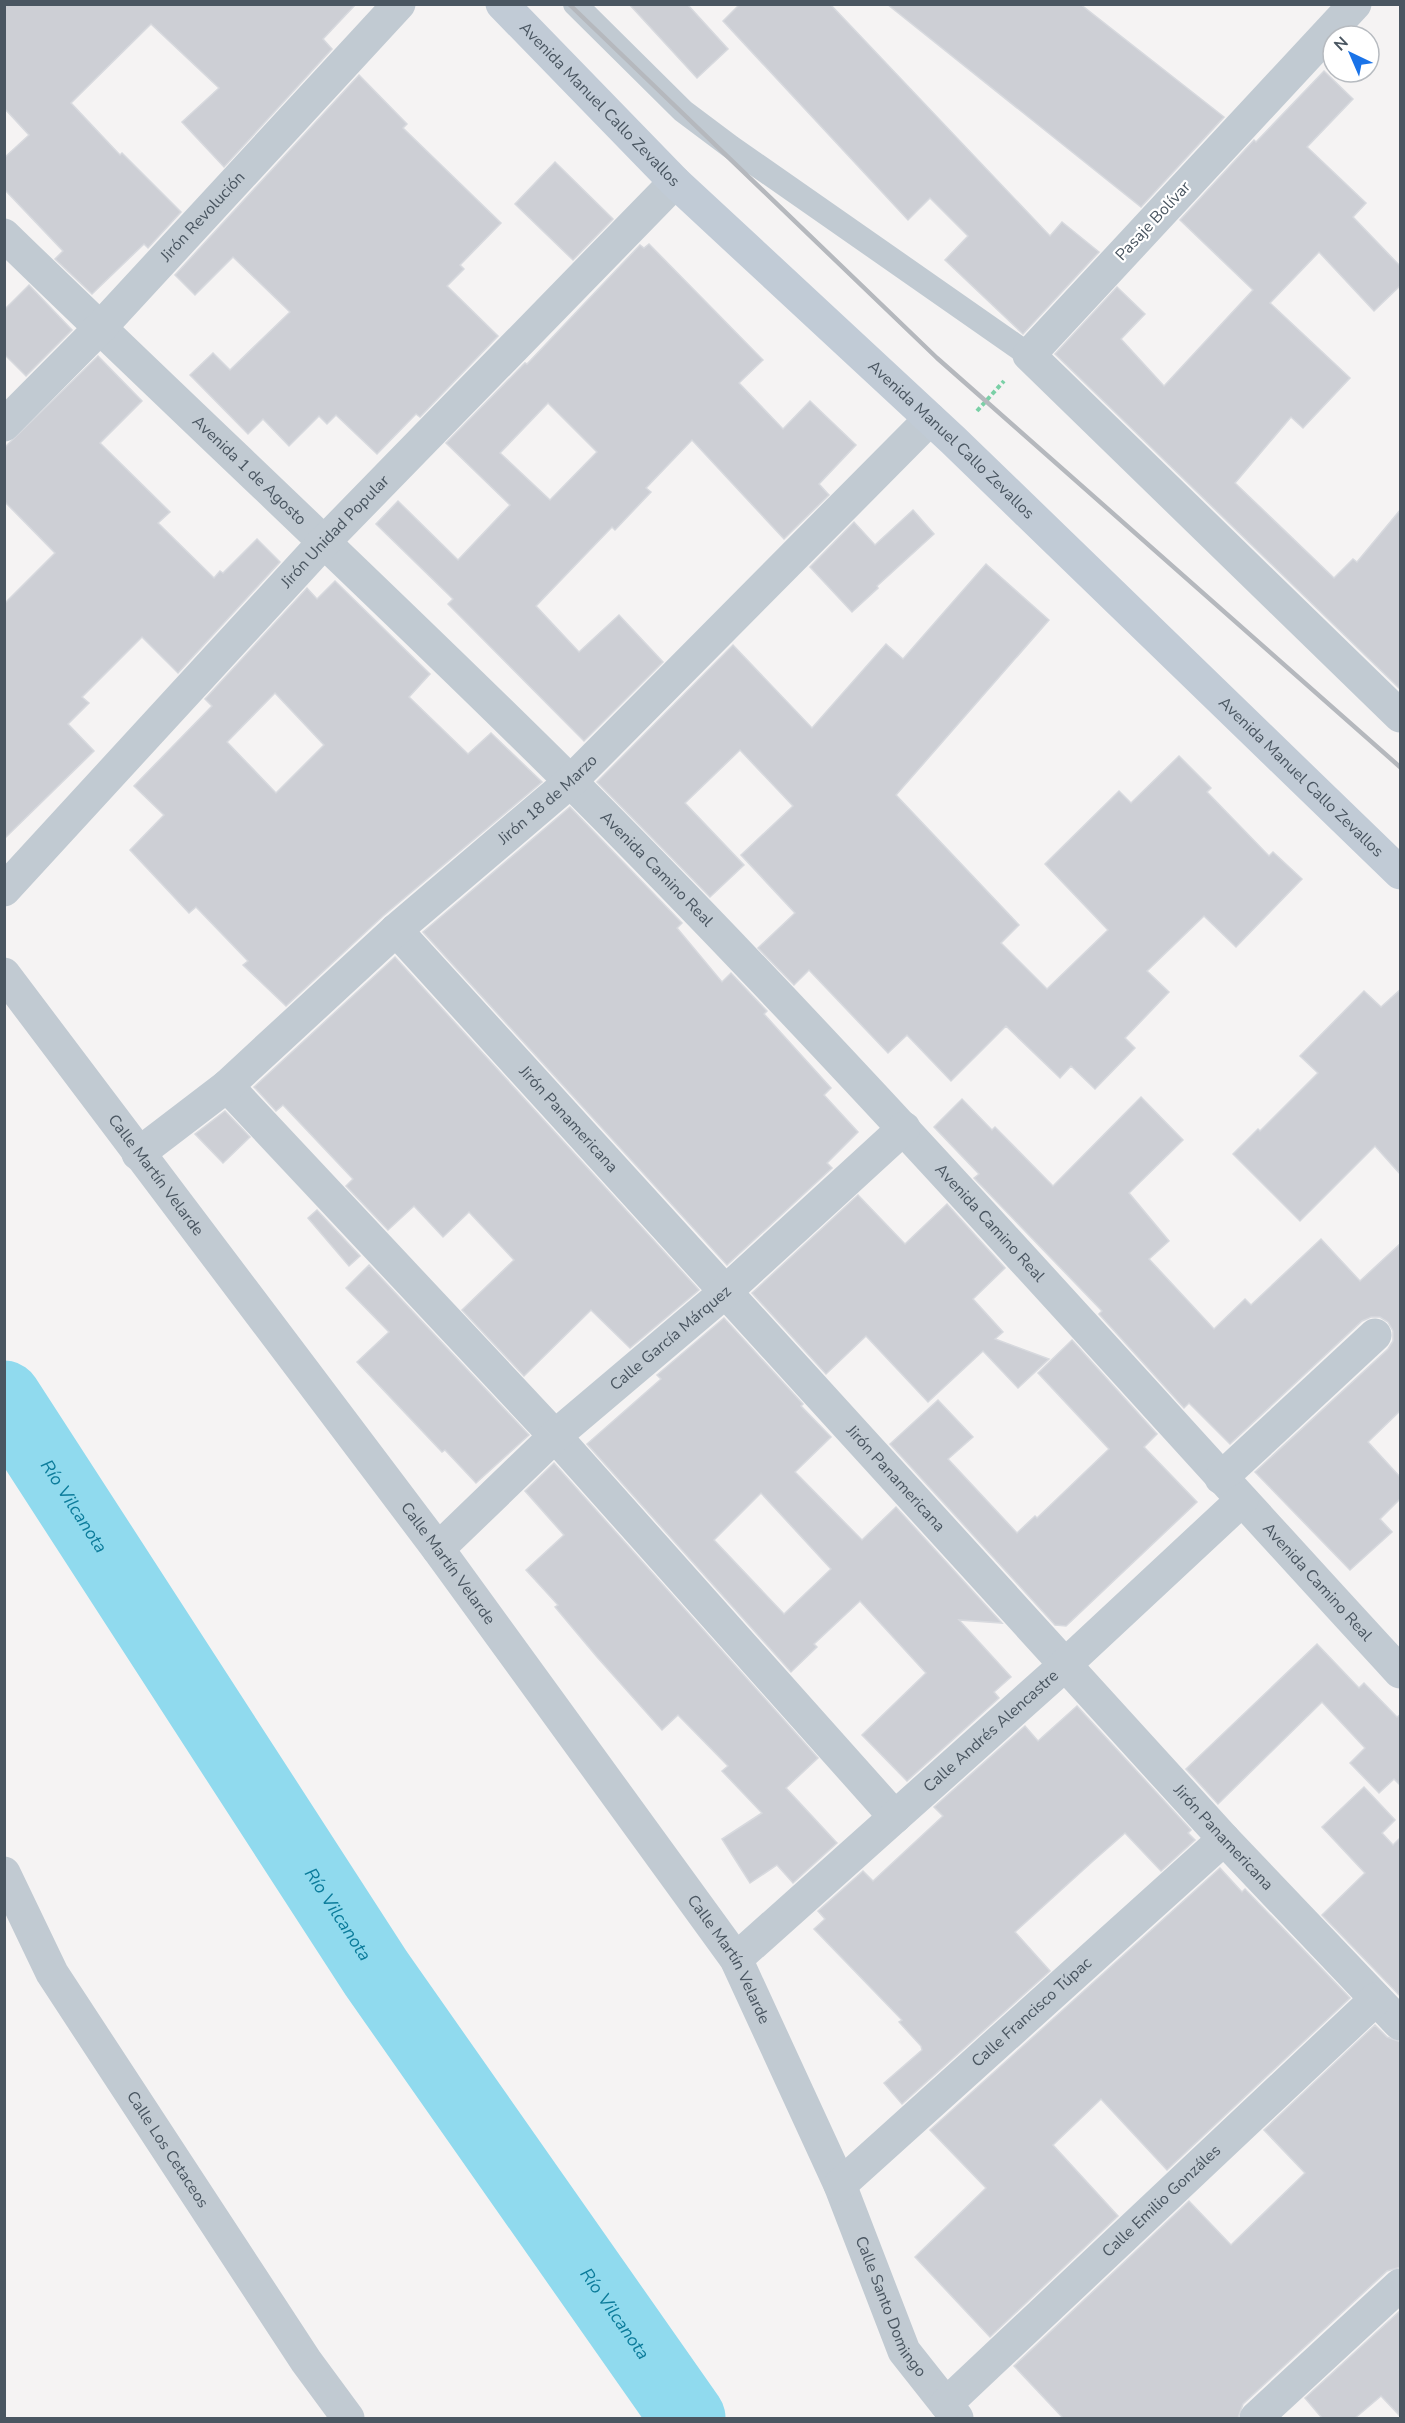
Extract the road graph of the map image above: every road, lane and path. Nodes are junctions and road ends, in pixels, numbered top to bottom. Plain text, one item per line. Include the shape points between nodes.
1 (399, 4) edge
2 (502, 4) edge
3 (575, 4) edge
4 (1355, 4) edge
5 (675, 182) junction
6 (4, 235) edge
7 (100, 328) junction
8 (1029, 356) junction
9 (4, 425) edge
10 (942, 429) junction
11 (323, 543) junction
12 (1401, 716) edge
13 (570, 782) junction
14 (1401, 873) edge
15 (4, 890) edge
16 (396, 930) junction
17 (4, 974) edge
18 (227, 1086) junction
19 (904, 1128) junction
20 (138, 1154) junction
21 (724, 1293) junction
22 (1375, 1335) dead end
23 (555, 1436) junction
24 (1231, 1489) junction
25 (438, 1549) junction
26 (1066, 1665) junction
27 (1401, 1672) edge
28 (895, 1817) junction
29 (1224, 1839) junction
30 (4, 1873) edge
31 (736, 1959) junction
32 (1376, 1999) junction
33 (1401, 2024) edge
34 (840, 2186) junction
35 (1401, 2284) edge
36 (951, 2411) edge
37 (348, 2418) edge
38 (1256, 2418) edge

1 - 7 street, Jirón Revolución
2 - 5 street, Avenida Manuel Callo Zevallos
3 - 8 lane via 683,111
4 - 8 street, Pasaje Bolívar
5 - 10 street, Avenida Manuel Callo Zevallos
5 - 11 street, Jirón Unidad Popular
6 - 7 street, Avenida 1 de Agosto
7 - 9 street, Jirón Revolución
7 - 11 street, Avenida 1 de Agosto
8 - 10 path
8 - 12 street
10 - 13 street, Jirón 18 de Marzo
10 - 14 street, Avenida Manuel Callo Zevallos
11 - 13 street, Avenida 1 de Agosto
11 - 15 street, Jirón Unidad Popular
13 - 16 street, Jirón 18 de Marzo
13 - 19 street, Avenida Camino Real
16 - 18 street, Jirón 18 de Marzo
16 - 21 street, Jirón Panamericana
17 - 20 street, Calle Martín Velarde
18 - 20 street, Jirón 18 de Marzo
18 - 23 street
19 - 21 street, Calle García Márquez
19 - 24 street, Avenida Camino Real
20 - 25 street, Calle Martín Velarde
21 - 23 street, Calle García Márquez
21 - 26 street, Jirón Panamericana
22 - 24 street, Calle Andrés Alencastre
23 - 25 street, Calle García Márquez
23 - 28 street
24 - 26 street, Calle Andrés Alencastre
24 - 27 street, Avenida Camino Real
25 - 31 street, Calle Martín Velarde
26 - 28 street, Calle Andrés Alencastre
26 - 29 street, Jirón Panamericana
28 - 31 street, Calle Andrés Alencastre
29 - 32 street, Jirón Panamericana
29 - 34 street, Calle Francisco Túpac
30 - 37 street, Calle Los Cetaceos via 52,1973 306,2361
31 - 34 street, Calle Martín Velarde
32 - 33 street, Jirón Panamericana
32 - 36 street, Calle Emilio Gonzáles
34 - 36 street, Calle Santo Domingo via 904,2350
35 - 38 street

